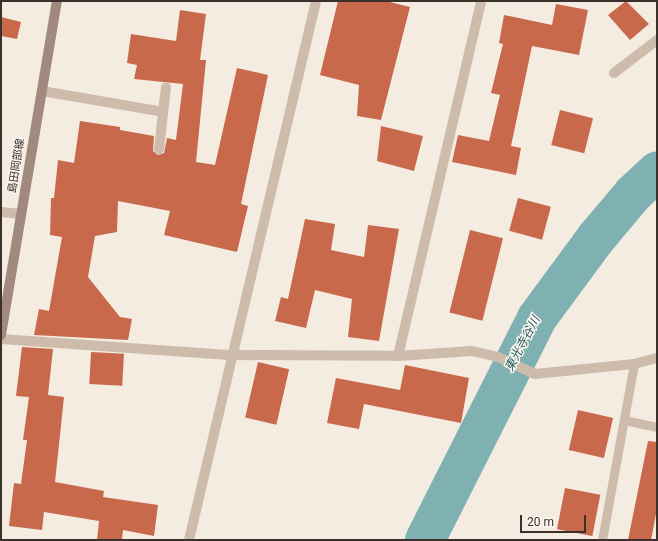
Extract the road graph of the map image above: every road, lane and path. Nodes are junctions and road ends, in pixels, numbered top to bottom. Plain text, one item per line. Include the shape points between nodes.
1 (57, 1) edge
2 (316, 1) edge
3 (481, 1) edge
4 (657, 40) edge
5 (614, 73) dead end
6 (166, 88) dead end
7 (42, 91) junction
8 (163, 112) junction
9 (158, 149) dead end
10 (1, 212) edge
11 (22, 214) junction
12 (1, 336) edge
13 (1, 340) edge
14 (232, 355) junction
15 (398, 356) junction
16 (657, 358) edge
17 (634, 364) junction
18 (624, 420) junction
19 (657, 427) edge
20 (189, 540) edge
21 (602, 540) edge

1 - 7 main road, 島田岡部線
2 - 14 street
3 - 15 street
4 - 5 street
6 - 8 street
7 - 8 street
7 - 11 main road, 島田岡部線
8 - 9 street
10 - 11 street
11 - 12 main road, 島田岡部線
13 - 14 street
14 - 15 street
14 - 20 street
15 - 17 street via 472,351 498,357 535,374
16 - 17 street
17 - 18 lane
18 - 19 lane
18 - 21 lane

